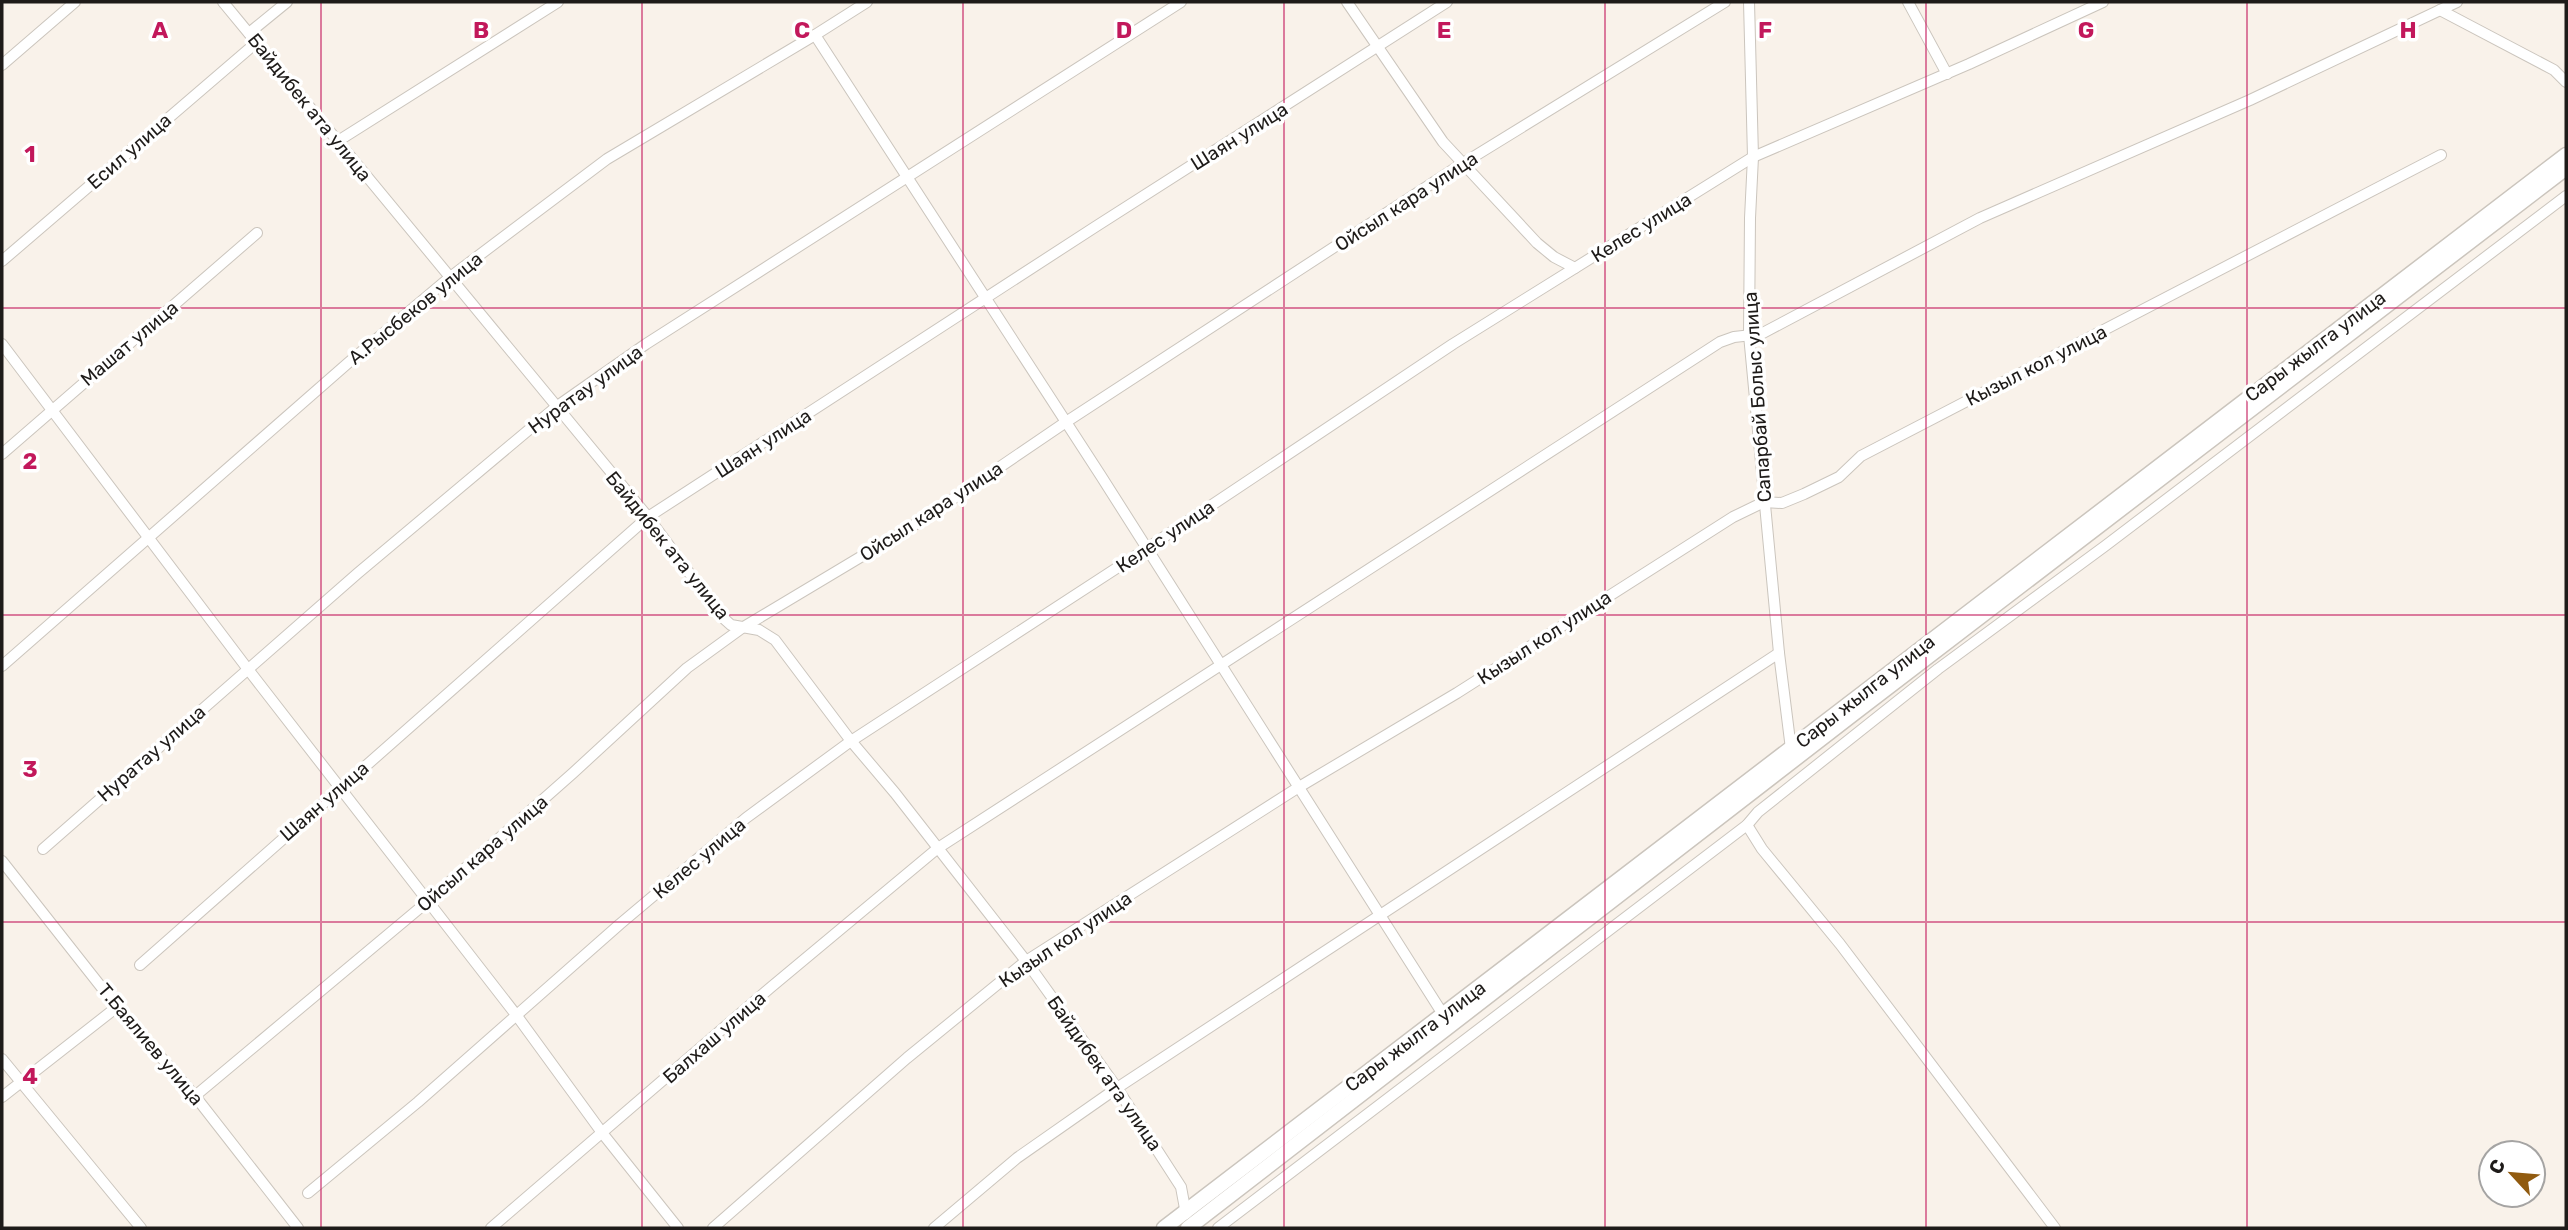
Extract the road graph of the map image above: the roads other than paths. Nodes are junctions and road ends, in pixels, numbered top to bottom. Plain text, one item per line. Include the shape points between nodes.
1 (75, 2) edge
2 (223, 2) edge
3 (287, 2) edge
4 (558, 2) edge
5 (867, 2) edge
6 (1181, 2) edge
7 (1347, 2) edge
8 (1447, 2) edge
9 (1725, 2) edge
10 (1749, 2) edge
11 (1908, 2) edge
12 (2103, 2) edge
13 (2457, 2) edge
14 (2441, 10) junction
15 (249, 33) junction
16 (816, 35) junction
17 (257, 42) junction
18 (1377, 48) junction
19 (2, 65) edge
20 (1947, 74) junction
21 (2566, 82) edge
22 (338, 141) junction
23 (2441, 155) dead end
24 (2566, 155) edge
25 (1753, 157) junction
26 (1463, 163) junction
27 (2566, 168) edge
28 (908, 178) junction
29 (2566, 196) edge
30 (257, 233) dead end
31 (2, 261) edge
32 (1575, 268) junction
33 (449, 278) junction
34 (987, 298) junction
35 (1749, 335) junction
36 (2, 344) edge
37 (556, 407) junction
38 (51, 409) junction
39 (1066, 422) junction
40 (2, 454) edge
41 (1764, 502) junction
42 (648, 517) junction
43 (148, 538) junction
44 (1146, 549) junction
45 (743, 628) junction
46 (1779, 653) junction
47 (2, 666) edge
48 (1220, 666) junction
49 (247, 668) junction
50 (851, 741) junction
51 (1791, 749) junction
52 (341, 786) junction
53 (1299, 788) junction
54 (1747, 825) junction
55 (938, 848) junction
56 (43, 849) dead end
57 (2, 861) edge
58 (427, 902) junction
59 (1380, 915) junction
60 (1026, 961) junction
61 (139, 965) dead end
62 (117, 1007) junction
63 (517, 1016) junction
64 (1446, 1021) junction
65 (2, 1059) edge
66 (20, 1082) junction
67 (1117, 1088) junction
68 (195, 1096) junction
69 (2, 1097) edge
70 (603, 1134) junction
71 (308, 1193) dead end
72 (1188, 1222) edge
73 (141, 1228) edge
74 (298, 1228) edge
75 (491, 1228) edge
76 (678, 1228) edge
77 (713, 1228) edge
78 (934, 1228) edge
79 (1164, 1228) edge
80 (1219, 1228) edge
81 (2055, 1228) edge

1 - 19 street
2 - 15 street, Байдибек ата улица
3 - 15 street
4 - 22 street
5 - 16 street, А.Рысбеков улица
6 - 28 street, Нуратау улица
7 - 18 street
8 - 18 street, Шаян улица
9 - 26 street, Ойсыл кара улица
10 - 25 street, Сапарбай Болыс улица
11 - 20 street
12 - 20 street, Келес улица
13 - 14 street, Балхаш улица
14 - 21 street via 2554,70
14 - 35 street, Балхаш улица via 1980,218 1761,334
15 - 17 street, Байдибек ата улица
16 - 28 street
16 - 33 street, А.Рысбеков улица via 607,159
17 - 22 street, Байдибек ата улица
17 - 31 street, Есил улица
18 - 26 street via 1431,127
18 - 34 street, Шаян улица
20 - 25 street, Келес улица
22 - 33 street, Байдибек ата улица
23 - 41 street, Кызыл кол улица via 1861,456 1839,477 1782,503
24 - 51 main road, Сары жылга улица
25 - 32 street, Келес улица
25 - 35 street, Сапарбай Болыс улица
26 - 32 street via 1537,243
26 - 39 street, Ойсыл кара улица
27 - 64 main road, Сары жылга улица
28 - 34 street
28 - 37 street, Нуратау улица via 646,344
29 - 54 street via 1938,669
30 - 38 street, Машат улица
32 - 44 street, Келес улица via 1452,344
33 - 37 street, Байдибек ата улица
33 - 43 street, А.Рысбеков улица
34 - 39 street
34 - 42 street, Шаян улица
35 - 41 street, Сапарбай Болыс улица
35 - 48 street, Балхаш улица via 1720,342
36 - 38 street
37 - 42 street, Байдибек ата улица
37 - 49 street, Нуратау улица
38 - 40 street, Машат улица
38 - 43 street
39 - 44 street
39 - 45 street, Ойсыл кара улица via 919,522
41 - 46 street, Сапарбай Болыс улица
41 - 53 street, Кызыл кол улица via 1732,517
42 - 45 street, Байдибек ата улица via 721,616
42 - 52 street, Шаян улица
43 - 47 street, А.Рысбеков улица
43 - 49 street
44 - 48 street
44 - 50 street, Келес улица
45 - 50 street, Байдибек ата улица via 775,640
45 - 58 street, Ойсыл кара улица via 687,668
46 - 51 street, Сапарбай Болыс улица
46 - 59 street
48 - 53 street
48 - 55 street, Балхаш улица
49 - 52 street
49 - 56 street, Нуратау улица
50 - 55 street, Байдибек ата улица
50 - 63 street, Келес улица via 746,818
51 - 64 main road, Сары жылга улица
52 - 58 street
52 - 61 street, Шаян улица
53 - 59 street
53 - 60 street, Кызыл кол улица
54 - 80 street
54 - 81 street
55 - 60 street, Байдибек ата улица
55 - 70 street, Балхаш улица
57 - 62 street, Т.Баялиев улица
58 - 63 street
58 - 68 street, Ойсыл кара улица
59 - 64 street
59 - 67 street
60 - 67 street, Байдибек ата улица
60 - 77 street, Кызыл кол улица via 906,1058
62 - 66 street
62 - 68 street, Т.Баялиев улица
63 - 70 street
63 - 71 street, Келес улица
64 - 72 main road, Сары жылга улица
65 - 66 street
66 - 69 street
66 - 73 street
67 - 72 street, Байдибек ата улица via 1181,1186
67 - 78 street via 1017,1158
68 - 74 street, Т.Баялиев улица
70 - 75 street, Балхаш улица
70 - 76 street
72 - 79 main road, Сары жылга улица

